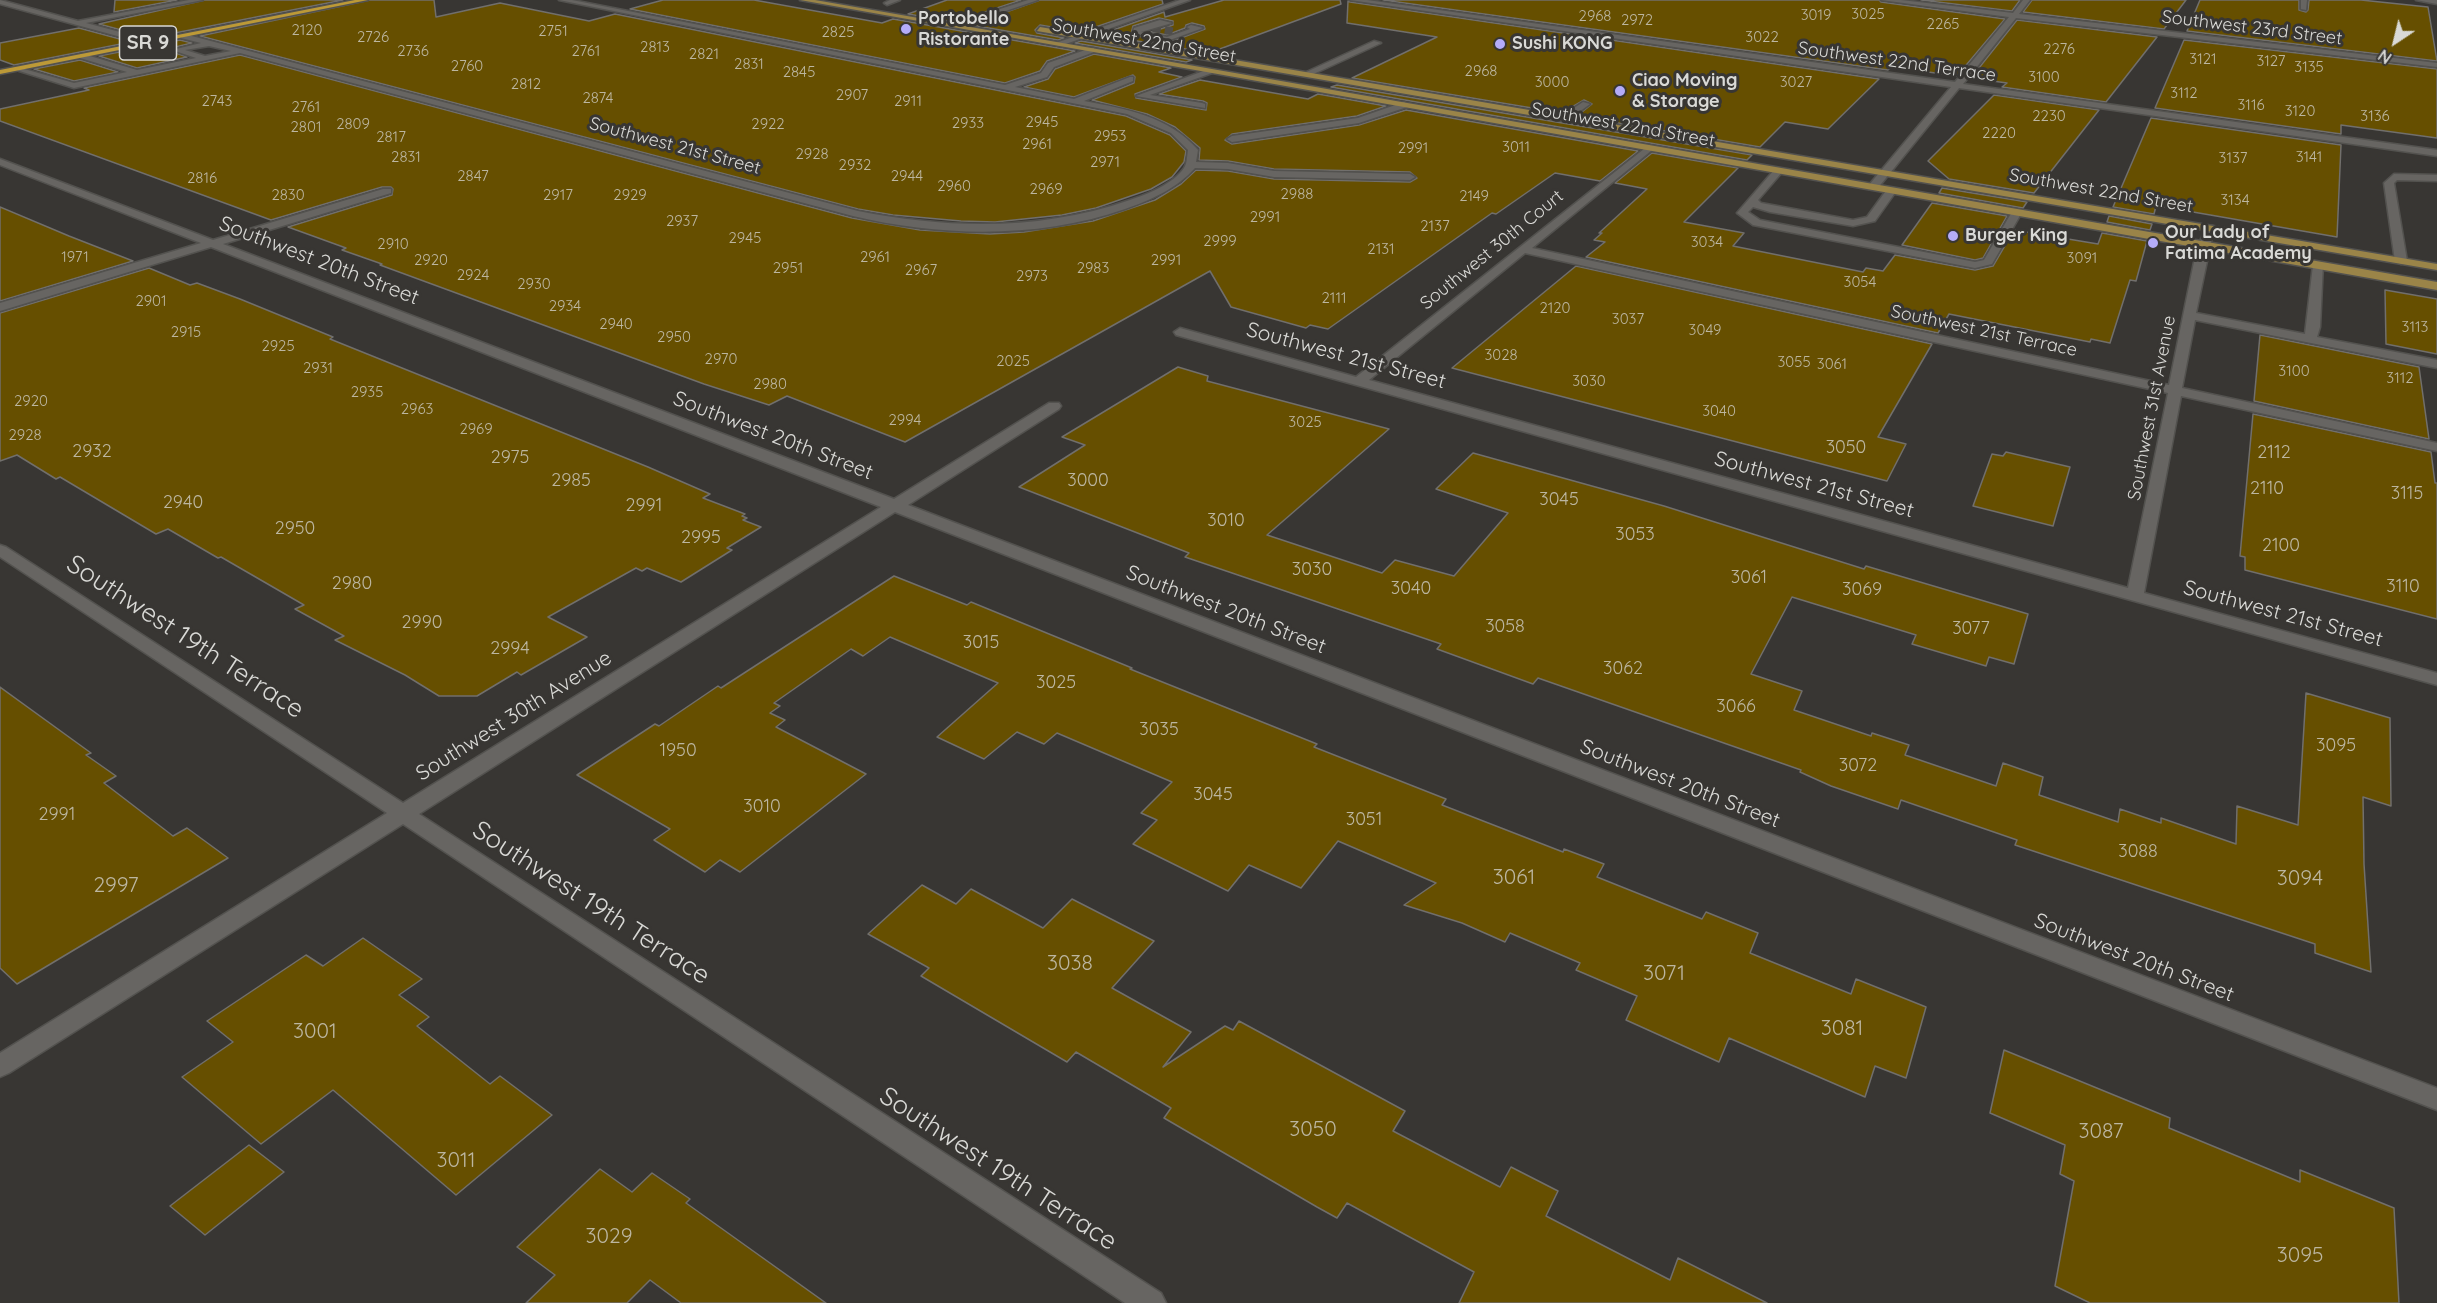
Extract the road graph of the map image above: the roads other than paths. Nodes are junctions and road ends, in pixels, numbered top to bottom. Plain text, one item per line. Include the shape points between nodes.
1 (200, 0) edge
2 (326, 0) edge
3 (365, 0) edge
4 (562, 0) edge
5 (803, 0) edge
6 (1035, 0) edge
7 (1187, 0) edge
8 (1353, 0) edge
9 (1884, 0) edge
10 (2027, 0) edge
11 (2304, 0) edge
12 (2418, 0) edge
13 (883, 2) edge
14 (898, 2) edge
15 (2437, 2) edge
16 (0, 3) edge
17 (1154, 3) dead end
18 (1170, 6) junction
19 (2304, 9) dead end
20 (2014, 15) junction
21 (965, 16) dead end
22 (976, 18) junction
23 (996, 21) dead end
24 (75, 23) junction
25 (1120, 23) junction
26 (1168, 23) tunnel mouth
27 (1028, 27) dead end
28 (1191, 27) dead end
29 (1149, 28) junction
30 (142, 36) junction
31 (184, 36) junction
32 (1082, 36) junction
33 (132, 38) junction
34 (1168, 39) junction
35 (210, 43) junction
36 (1377, 43) dead end
37 (1057, 44) junction
38 (1146, 47) junction
39 (1091, 50) junction
40 (242, 51) junction
41 (83, 56) junction
42 (205, 58) junction
43 (0, 63) edge
44 (2437, 65) edge
45 (17, 69) junction
46 (1209, 71) junction
47 (0, 72) edge
48 (136, 73) junction
49 (1306, 74) junction
50 (1130, 79) dead end
51 (1958, 85) junction
52 (1006, 87) junction
53 (1076, 101) junction
54 (1586, 104) dead end
55 (1404, 105) junction
56 (1202, 106) dead end
57 (1565, 118) junction
58 (1666, 135) junction
59 (1232, 139) dead end
60 (1649, 148) junction
61 (2437, 153) edge
62 (0, 162) edge
63 (1192, 165) junction
64 (1778, 171) junction
65 (1886, 173) junction
66 (1410, 177) dead end
67 (2437, 177) edge
68 (1873, 187) junction
69 (1892, 190) junction
70 (387, 191) dead end
71 (1753, 201) junction
72 (2017, 212) junction
73 (2209, 228) junction
74 (210, 244) junction
75 (2205, 246) junction
76 (1523, 249) junction
77 (2401, 261) junction
78 (2319, 265) junction
79 (2437, 267) edge
80 (2437, 286) edge
81 (0, 307) edge
82 (2189, 315) junction
83 (1180, 332) dead end
84 (2310, 339) junction
85 (2437, 364) edge
86 (1359, 381) junction
87 (2175, 391) junction
88 (1054, 406) dead end
89 (2437, 447) edge
90 (893, 507) junction
91 (0, 550) edge
92 (2135, 595) junction
93 (2437, 679) edge
94 (402, 814) junction
95 (0, 1066) edge
96 (2437, 1099) edge
97 (1151, 1303) edge

1 - 24 street
2 - 30 highway, SR 9
3 - 31 highway, SR 9
4 - 52 street
5 - 37 main road, Southwest 22nd Street
6 - 22 street
7 - 18 street
8 - 51 street, Southwest 22nd Terrace
9 - 20 street, Southwest 23rd Street
10 - 20 street
11 - 19 street
12 - 15 street
13 - 14 main road
16 - 24 street
17 - 18 street
18 - 25 street
20 - 44 street, Southwest 23rd Street
20 - 51 street
21 - 22 main road
22 - 23 main road
24 - 33 street
25 - 29 street
25 - 32 street
26 - 29 street via 1160,22
27 - 32 main road, Southwest 22nd Street
28 - 34 street via 1199,28
29 - 34 street via 1137,33
30 - 31 highway
30 - 33 highway, SR 9
31 - 35 street, Southwest 21st Street
31 - 41 highway, SR 9
32 - 37 street
32 - 38 main road, Southwest 22nd Street
33 - 43 highway, SR 9
34 - 38 street
35 - 40 street, Southwest 21st Street
35 - 42 street via 176,50
36 - 49 street
37 - 39 main road, Southwest 22nd Street
38 - 49 main road, Southwest 22nd Street
39 - 46 main road, Southwest 22nd Street
39 - 52 street via 1051,65 1044,75
40 - 42 street
40 - 63 street, Southwest 21st Street via 883,220 952,226 1044,225 1098,215 1160,192
41 - 45 highway, SR 9
41 - 48 street
42 - 48 street
45 - 47 highway, SR 9
45 - 48 street via 74,86
46 - 55 main road, Southwest 22nd Street
46 - 56 street via 1140,96
49 - 57 main road, Southwest 22nd Street
50 - 53 street
51 - 61 street, Southwest 22nd Terrace
51 - 65 street
52 - 53 street
53 - 63 street via 1129,112 1176,131 1195,152
54 - 57 street
55 - 59 street via 1359,120
55 - 60 main road, Southwest 22nd Street
57 - 58 main road, Southwest 22nd Street
58 - 60 main road
58 - 65 main road, Southwest 22nd Street
60 - 64 main road, Southwest 22nd Street
60 - 76 street, Southwest 30th Court
62 - 74 street, Southwest 20th Street
63 - 66 street via 1274,174
64 - 68 main road, Southwest 22nd Street
64 - 71 street
65 - 68 street
65 - 73 main road, Southwest 22nd Street
67 - 77 street via 2394,177 2389,183
68 - 69 main road, Southwest 22nd Street
69 - 71 street via 1871,219 1853,223 1770,209
69 - 72 main road, Southwest 22nd Street
70 - 74 street
71 - 72 street via 1742,213 1757,223 1975,265 1988,262
72 - 75 main road, Southwest 22nd Street
73 - 75 street, Southwest 31st Avenue
73 - 77 main road, Southwest 22nd Street
74 - 81 street
74 - 90 street, Southwest 20th Street
75 - 78 main road, Southwest 22nd Street
75 - 82 street, Southwest 31st Avenue
76 - 86 street, Southwest 30th Court
76 - 87 street, Southwest 21st Terrace
77 - 79 main road, Southwest 22nd Street
78 - 80 main road, Southwest 22nd Street
78 - 84 street
82 - 84 street
82 - 87 street, Southwest 31st Avenue
83 - 86 street, Southwest 21st Street
84 - 85 street
86 - 92 street, Southwest 21st Street
87 - 89 street, Southwest 21st Terrace
87 - 92 street, Southwest 31st Avenue
88 - 90 street, Southwest 30th Avenue
90 - 94 street, Southwest 30th Avenue
90 - 96 street, Southwest 20th Street
91 - 94 street, Southwest 19th Terrace
92 - 93 street, Southwest 21st Street
94 - 95 street, Southwest 30th Avenue
94 - 97 street, Southwest 19th Terrace

